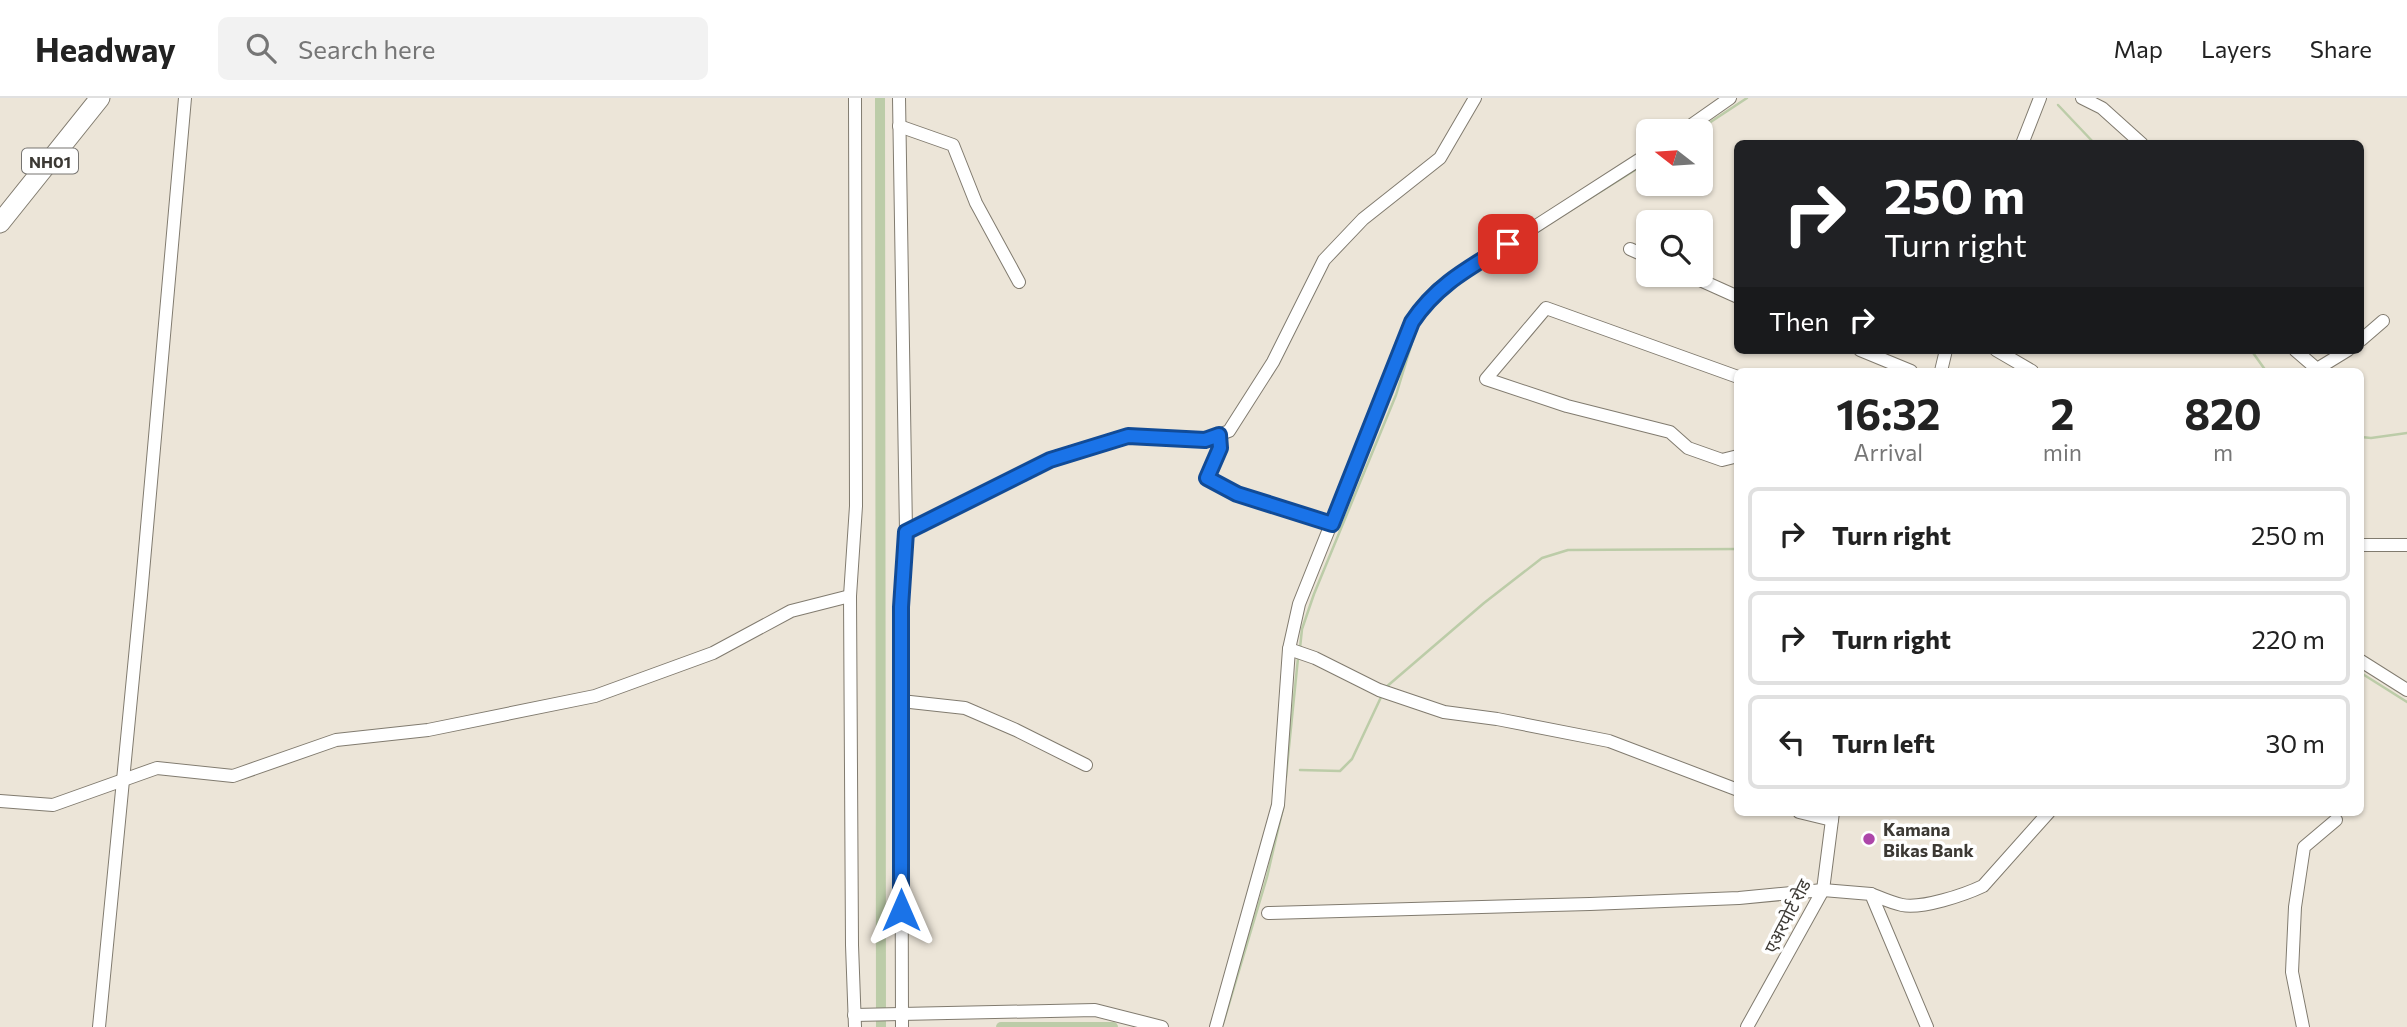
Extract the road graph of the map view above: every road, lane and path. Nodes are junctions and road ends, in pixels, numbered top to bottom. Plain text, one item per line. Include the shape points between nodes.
1 (100, 98) edge
2 (185, 98) edge
3 (855, 98) edge
4 (900, 98) edge
5 (1475, 98) edge
6 (1730, 98) edge
7 (2040, 98) edge
8 (2081, 98) edge
9 (1701, 119) edge
10 (899, 126) junction
11 (2024, 140) edge
12 (2138, 140) edge
13 (1636, 162) edge
14 (0, 223) edge
15 (1630, 249) dead end
16 (1636, 252) edge
17 (1019, 282) dead end
18 (1713, 286) edge
19 (1734, 295) edge
20 (2383, 321) dead end
21 (2364, 337) edge
22 (1870, 354) edge
23 (2003, 354) edge
24 (2300, 354) edge
25 (2341, 354) edge
26 (1904, 368) edge
27 (2027, 368) edge
28 (2316, 368) edge
29 (2319, 368) edge
30 (1734, 376) edge
31 (1219, 435) junction
32 (1734, 457) edge
33 (1332, 524) junction
34 (906, 532) junction
35 (2364, 545) edge
36 (2407, 545) edge
37 (850, 596) junction
38 (1289, 649) junction
39 (2364, 664) edge
40 (2407, 691) edge
41 (901, 701) junction
42 (1086, 765) dead end
43 (123, 780) junction
44 (1734, 788) edge
45 (0, 801) edge
46 (1832, 816) edge
47 (2045, 816) edge
48 (2336, 820) dead end
49 (1823, 890) junction
50 (1871, 894) junction
51 (1268, 913) dead end
52 (858, 1019) edge
53 (902, 1021) edge
54 (101, 1026) edge
55 (1161, 1027) edge
56 (1216, 1027) edge
57 (1747, 1027) edge
58 (1927, 1027) edge
59 (2303, 1027) edge

1 - 14 highway, NH01
2 - 43 street
3 - 37 street via 856,506
4 - 10 street
5 - 31 street via 1440,158 1363,219 1324,260 1273,362 1229,431
6 - 9 street
7 - 11 street
8 - 12 street via 2102,108
10 - 17 street via 953,145 976,203
10 - 34 street
13 - 33 street via 1438,289 1422,306
15 - 16 street
18 - 19 street
20 - 21 street
22 - 26 street
23 - 27 street
24 - 28 street
25 - 29 street
30 - 32 street via 1546,308 1486,379 1567,406 1670,432 1688,448 1722,460
31 - 33 street via 1220,448 1207,478 1250,499
31 - 34 street via 1205,440 1128,436 1050,460
33 - 38 street via 1299,604
34 - 41 street
35 - 36 street
37 - 43 street via 791,611 713,653 596,696 428,730 336,740 233,776 158,768
37 - 52 street via 852,945
38 - 44 street via 1379,690 1444,712 1609,741
38 - 56 street via 1278,806
39 - 40 street
41 - 42 street via 965,708
41 - 53 street
43 - 45 street via 53,805
43 - 54 street
46 - 49 street, एअरपोर्ट रोड
47 - 50 street via 1983,886 1972,891 1912,905
48 - 59 street via 2304,847 2292,972
49 - 50 street
49 - 51 street via 1739,898
49 - 57 street, एअरपोर्ट रोड
50 - 58 street
52 - 53 street
53 - 55 street via 1095,1010

